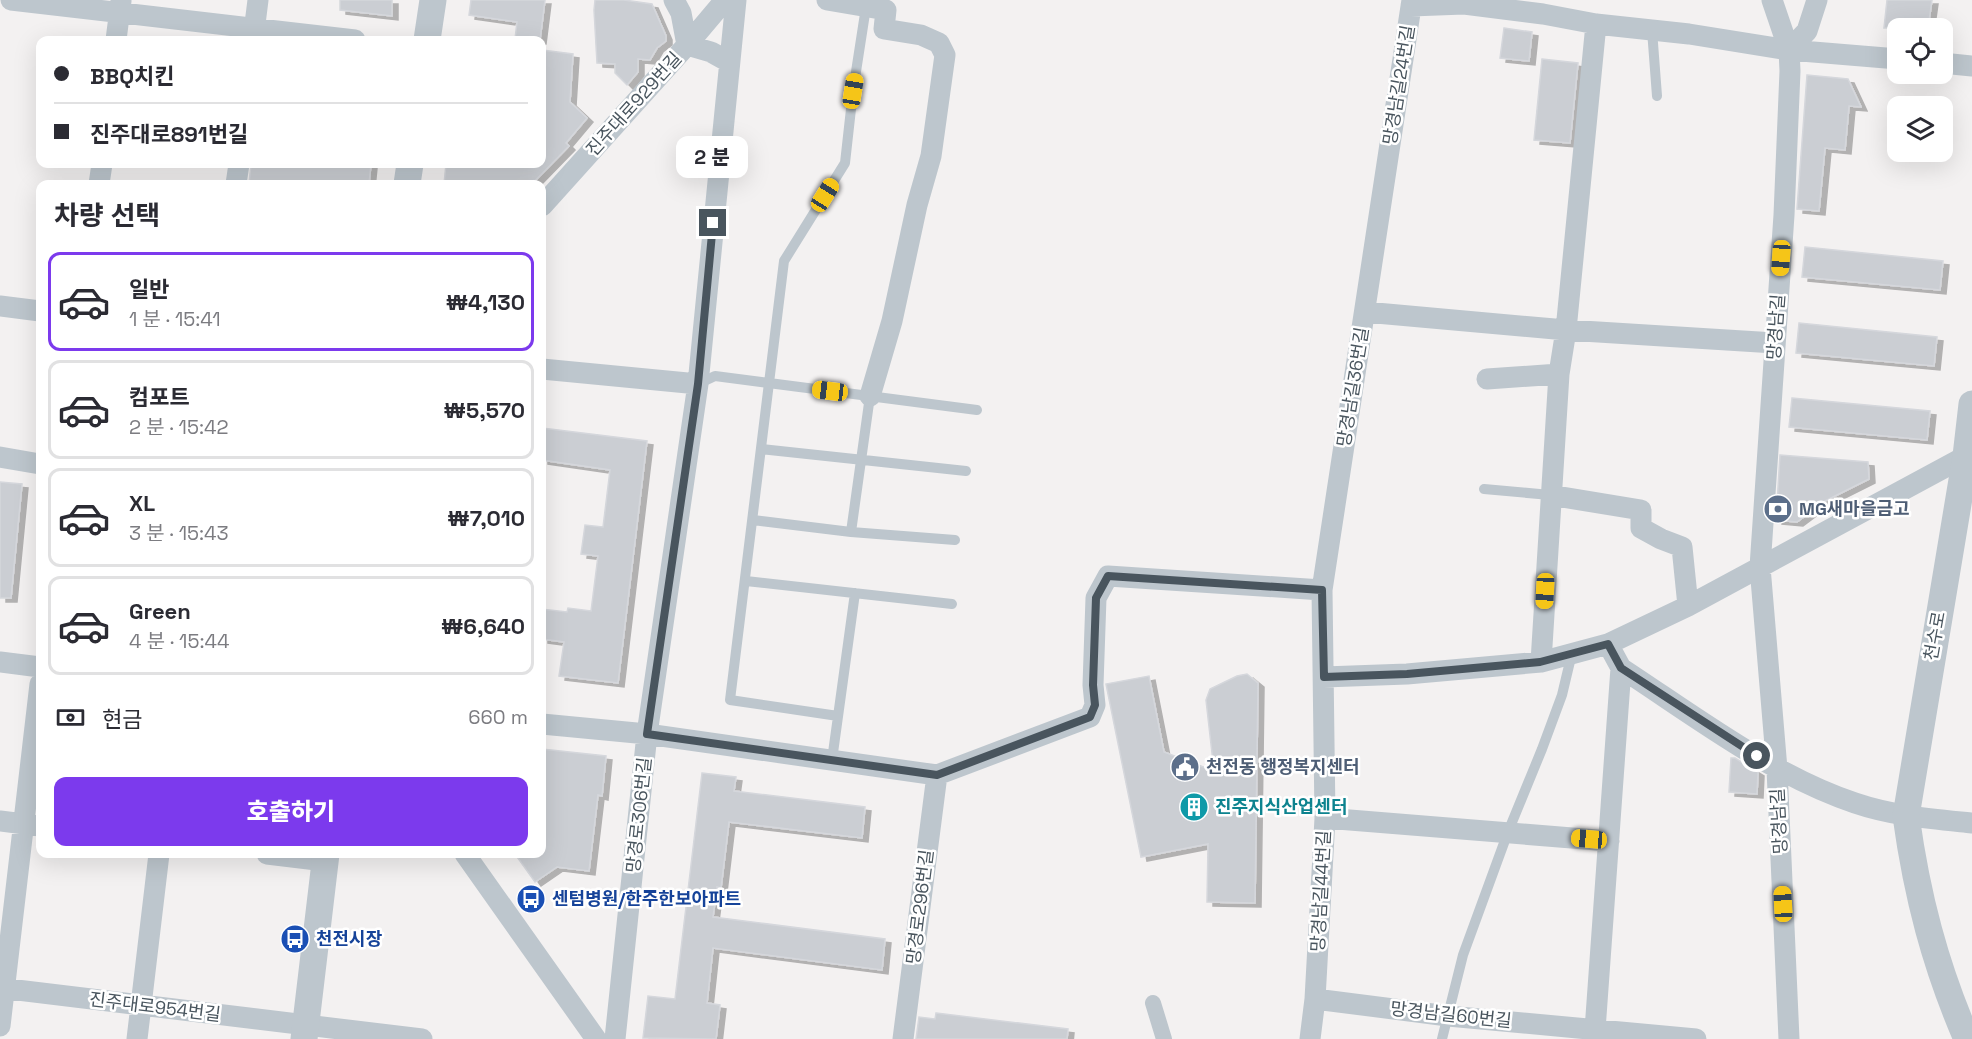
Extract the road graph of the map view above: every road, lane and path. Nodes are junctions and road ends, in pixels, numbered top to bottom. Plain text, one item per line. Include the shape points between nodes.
1 (11, 0) edge
2 (258, 0) edge
3 (433, 0) edge
4 (674, 0) edge
5 (725, 0) edge
6 (736, 0) edge
7 (827, 0) edge
8 (1772, 0) edge
9 (1817, 0) edge
10 (1411, 3) edge
11 (121, 6) edge
12 (866, 6) junction
13 (1596, 24) junction
14 (1652, 30) junction
15 (254, 34) edge
16 (117, 36) edge
17 (288, 36) edge
18 (428, 36) edge
19 (687, 45) junction
20 (1789, 50) junction
21 (1887, 58) edge
22 (729, 62) junction
23 (1953, 64) edge
24 (1972, 66) edge
25 (1657, 96) dead end
26 (546, 202) edge
27 (0, 306) edge
28 (36, 311) edge
29 (1365, 312) junction
30 (1566, 330) junction
31 (1775, 343) junction
32 (546, 369) edge
33 (1559, 374) junction
34 (1487, 380) dead end
35 (770, 383) junction
36 (698, 384) junction
37 (870, 396) junction
38 (1972, 404) edge
39 (977, 410) dead end
40 (1969, 443) edge
41 (761, 449) junction
42 (0, 457) edge
43 (861, 459) junction
44 (36, 463) edge
45 (966, 471) dead end
46 (1484, 489) dead end
47 (1550, 495) junction
48 (753, 520) junction
49 (851, 532) junction
50 (956, 540) dead end
51 (1760, 567) junction
52 (746, 581) junction
53 (1322, 590) junction
54 (855, 593) junction
55 (952, 604) dead end
56 (1688, 606) junction
57 (1608, 644) junction
58 (1572, 653) junction
59 (0, 662) edge
60 (1540, 662) junction
61 (36, 666) edge
62 (1621, 668) junction
63 (1324, 677) junction
64 (838, 716) junction
65 (36, 719) edge
66 (546, 723) edge
67 (647, 734) junction
68 (832, 760) junction
69 (1777, 769) junction
70 (937, 775) junction
71 (1906, 816) junction
72 (1325, 818) junction
73 (0, 821) edge
74 (1972, 823) edge
75 (32, 825) edge
76 (1508, 832) junction
77 (1609, 841) junction
78 (159, 858) edge
79 (326, 858) edge
80 (468, 858) edge
81 (2, 989) edge
82 (1315, 999) junction
83 (1153, 1003) dead end
84 (142, 1005) junction
85 (1448, 1016) junction
86 (0, 1026) edge
87 (1595, 1030) junction
88 (305, 1032) edge
89 (137, 1039) edge
90 (422, 1039) edge
91 (596, 1039) edge
92 (615, 1039) edge
93 (903, 1039) edge
94 (1164, 1039) edge
95 (1310, 1039) edge
96 (1442, 1039) edge
97 (1696, 1039) edge
98 (1789, 1039) edge
99 (1967, 1039) edge

1 - 11 street
2 - 15 street
3 - 18 street
4 - 19 street via 681,13
5 - 19 street, 진주대로929번길
6 - 22 street, 망경로306번길
7 - 12 street
8 - 20 street, 망경남길
9 - 20 street via 1807,32
10 - 13 street, 망경남길24번길 via 1464,4
10 - 29 street, 망경남길24번길
11 - 15 street
11 - 16 street
12 - 35 lane via 845,163 784,261
12 - 37 street via 886,10 884,29 921,34 939,43 945,55 931,156
13 - 14 street, 망경남길24번길
13 - 30 street
14 - 20 street, 망경남길24번길
14 - 25 lane
15 - 17 street
19 - 22 street via 711,51
19 - 26 street, 진주대로929번길
20 - 21 street
20 - 31 street, 망경남길
22 - 36 street, 망경로306번길
23 - 24 street
27 - 28 street
29 - 30 street, 망경남길36번길
29 - 53 street, 망경남길36번길
30 - 31 street, 망경남길36번길
30 - 33 street
31 - 51 street, 망경남길
32 - 36 street
33 - 34 street
33 - 47 street
35 - 36 lane via 715,376
35 - 37 lane
35 - 41 lane
36 - 67 street, 망경로306번길
37 - 39 lane
37 - 43 lane
38 - 40 street, 천수로
40 - 51 street via 1840,524
40 - 71 street, 천수로
41 - 43 lane
41 - 48 lane
42 - 44 street
43 - 45 lane
43 - 49 lane
46 - 47 lane
47 - 56 street via 1641,510 1641,528 1682,547
47 - 60 street
48 - 49 lane
48 - 52 lane
49 - 50 lane
51 - 56 street
51 - 69 street, 망경남길
52 - 54 lane
52 - 64 lane via 730,700
53 - 63 street, 망경남길36번길
53 - 70 street via 1108,576 1096,598 1095,705 1090,717
54 - 55 lane
54 - 64 lane
56 - 57 street
57 - 58 street
57 - 62 street
58 - 60 street
58 - 76 lane via 1562,695
59 - 61 street
60 - 63 street
62 - 69 street
62 - 77 street
63 - 72 street, 망경남길44번길
64 - 68 lane
65 - 75 street
66 - 67 street
67 - 68 street
67 - 92 street, 망경로306번길
68 - 70 street
69 - 71 street via 1855,803
69 - 98 street, 망경남길
70 - 93 street, 망경로296번길
71 - 74 street
71 - 99 street, 천수로 via 1929,937
72 - 76 street
72 - 82 street, 망경남길44번길
73 - 75 street
75 - 81 street
76 - 77 street
76 - 85 lane via 1462,955
77 - 87 street
78 - 84 street
79 - 88 street
80 - 91 street
81 - 84 street, 진주대로954번길
81 - 86 street
82 - 85 street, 망경남길60번길
82 - 95 street, 망경남길44번길
83 - 94 street
84 - 88 street, 진주대로954번길
84 - 89 street
85 - 87 street, 망경남길60번길
85 - 96 lane
87 - 97 street, 망경남길60번길
88 - 90 street, 진주대로954번길

